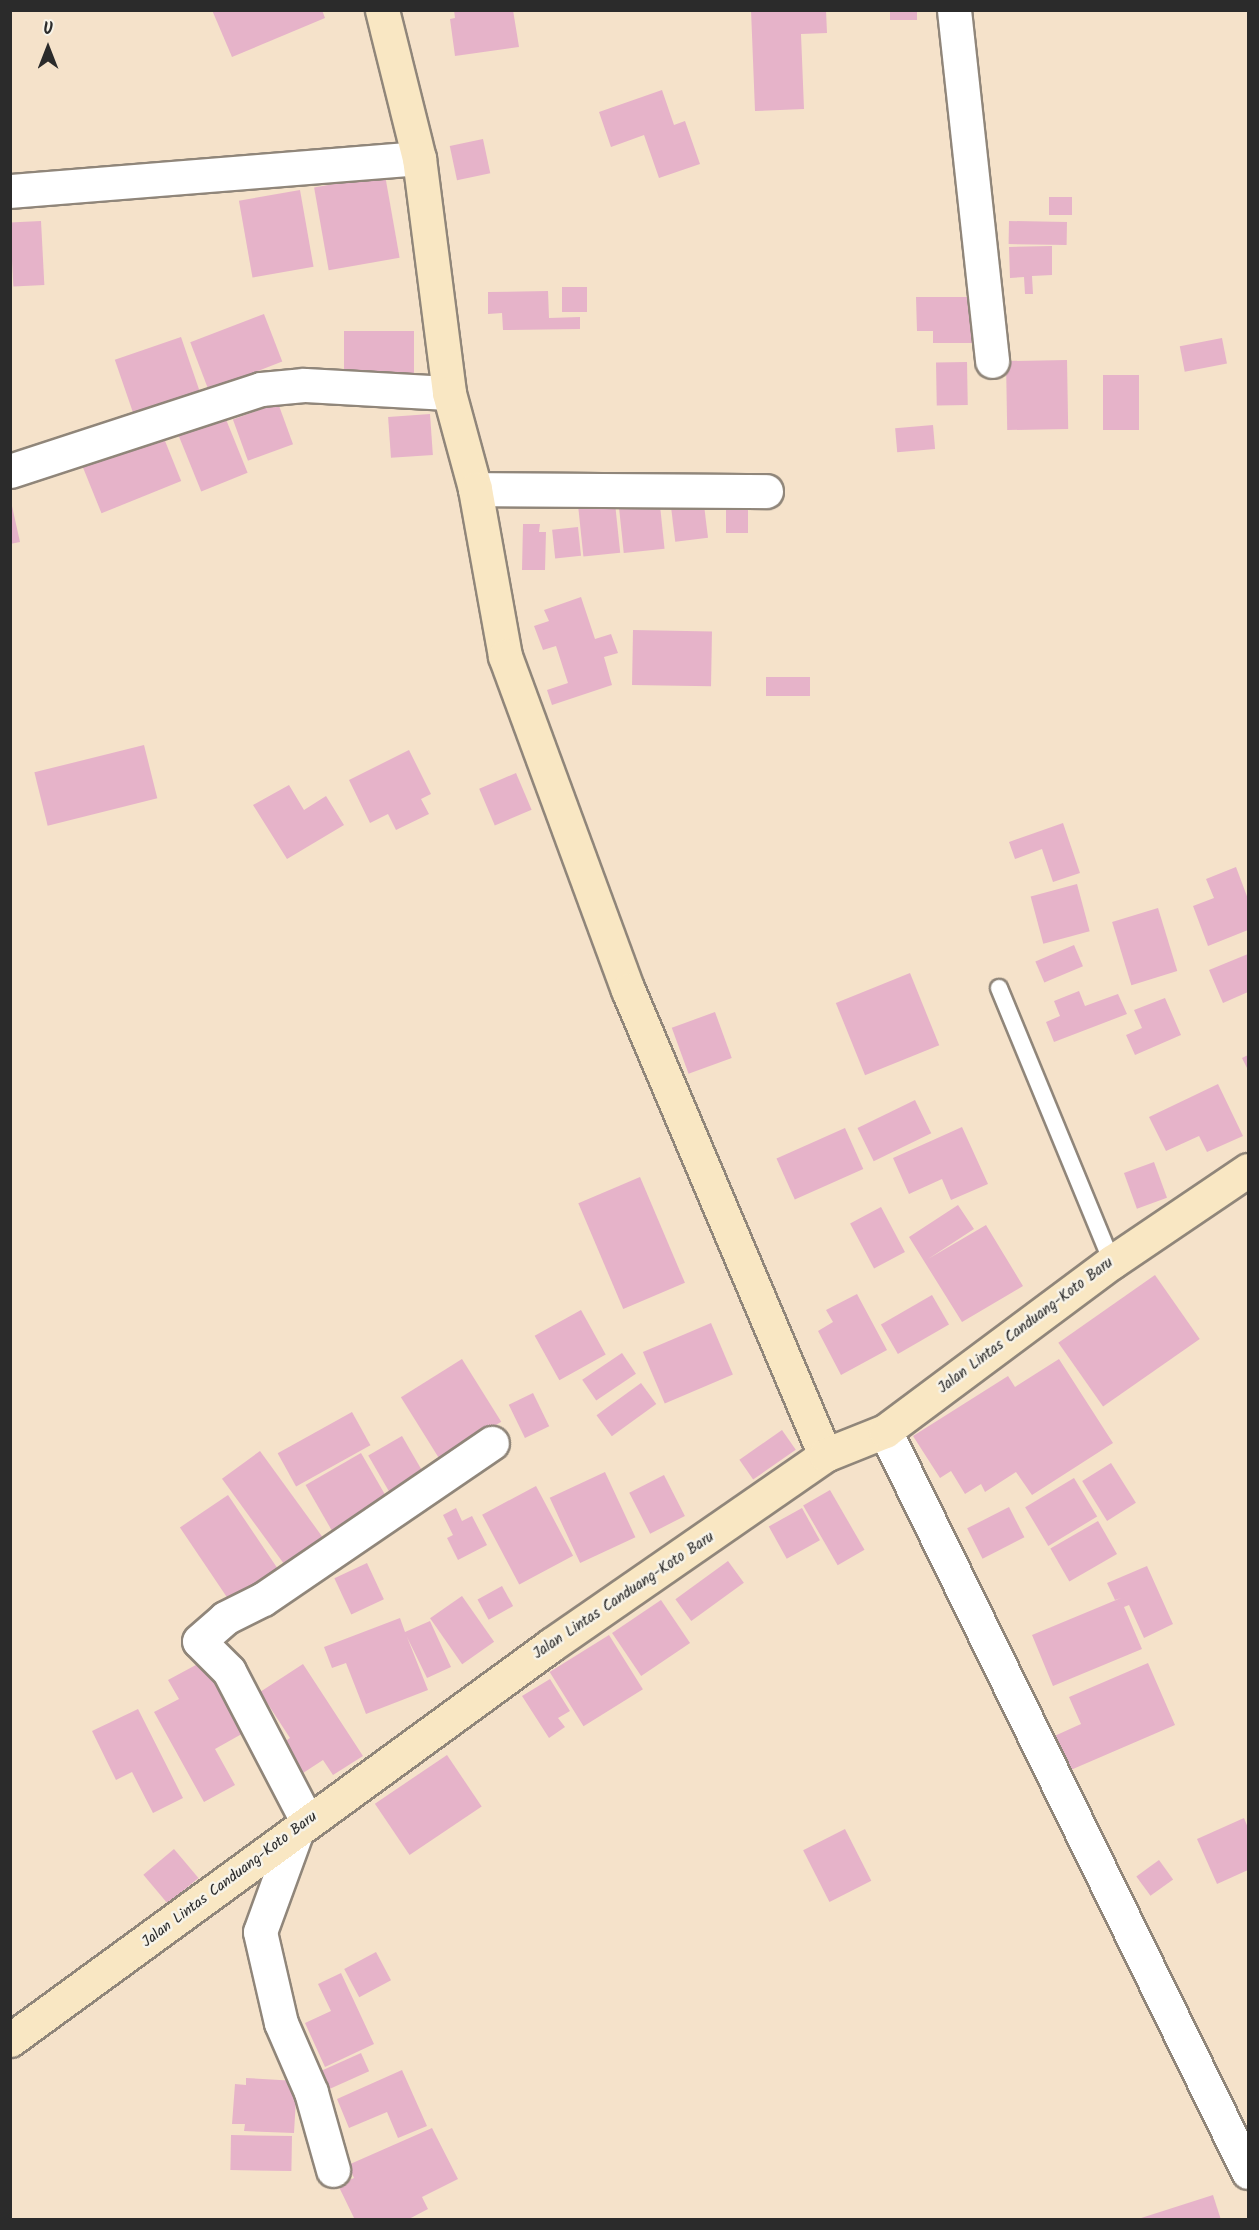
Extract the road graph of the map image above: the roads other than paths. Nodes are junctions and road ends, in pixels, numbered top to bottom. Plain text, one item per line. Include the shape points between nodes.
1 (382, 10) edge
2 (954, 10) edge
3 (419, 158) junction
4 (10, 191) edge
5 (992, 361) dead end
6 (449, 393) junction
7 (10, 471) edge
8 (475, 489) junction
9 (766, 491) dead end
10 (999, 988) dead end
11 (1248, 1170) edge
12 (1112, 1262) junction
13 (885, 1431) junction
14 (492, 1443) dead end
15 (825, 1455) junction
16 (302, 1827) junction
17 (10, 2040) edge
18 (333, 2170) dead end
19 (1248, 2172) edge

1 - 3 street
2 - 5 street
3 - 4 street
3 - 6 street
6 - 7 street via 304,385 261,389
6 - 8 street
8 - 9 street
8 - 15 street via 505,656 555,795 628,990
10 - 12 lane
11 - 12 street, Jalan Lintas Canduang-Koto Baru
12 - 13 street, Jalan Lintas Canduang-Koto Baru
13 - 15 street, Jalan Lintas Canduang-Koto Baru
13 - 19 street
14 - 16 street via 263,1599 225,1618 199,1641 229,1671
15 - 16 street, Jalan Lintas Canduang-Koto Baru
16 - 17 street, Jalan Lintas Canduang-Koto Baru
16 - 18 street via 260,1932 281,2023 311,2092

